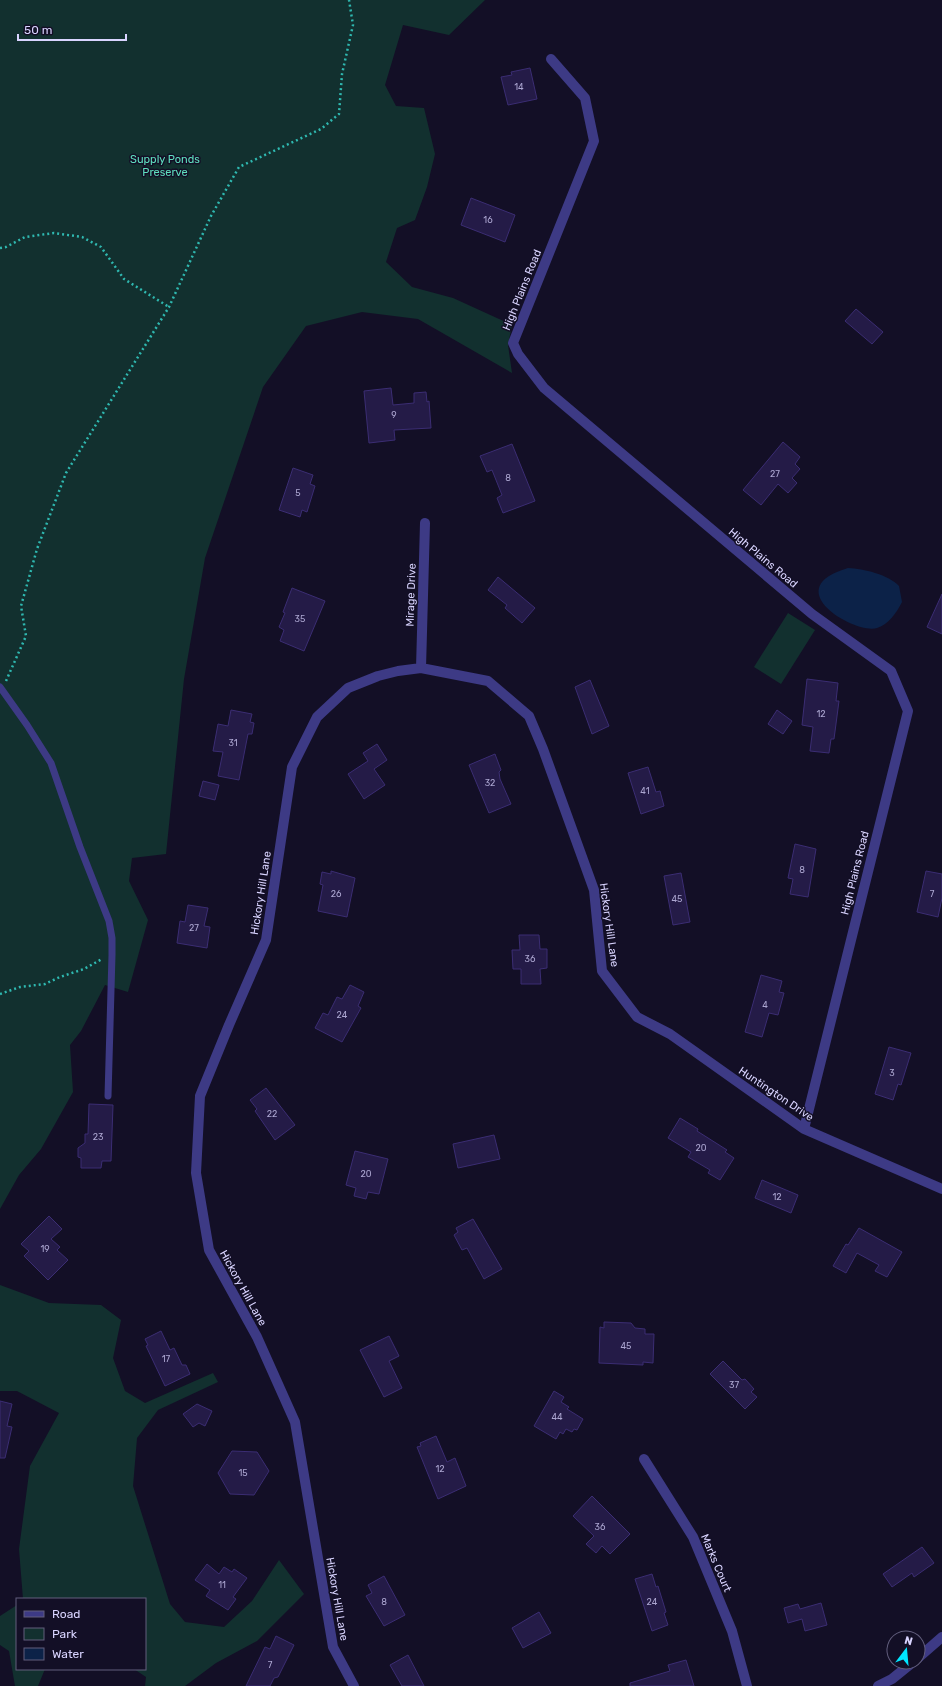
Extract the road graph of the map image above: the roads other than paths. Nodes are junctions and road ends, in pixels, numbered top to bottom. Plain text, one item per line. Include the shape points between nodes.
1 (551, 59) dead end
2 (425, 523) dead end
3 (420, 668) junction
4 (1, 688) edge
5 (670, 1034) joint
6 (108, 1096) dead end
7 (804, 1129) junction
8 (942, 1189) edge
9 (644, 1459) dead end
10 (942, 1637) edge
11 (926, 1651) edge
12 (903, 1670) edge
13 (354, 1686) edge
14 (747, 1686) edge
15 (878, 1686) edge

1 - 7 street, High Plains Road via 584,98 594,141 513,343 518,354 544,388 556,399 812,614 891,671 908,711
2 - 3 street, Mirage Drive
3 - 5 street, Hickory Hill Lane via 488,681 528,716 543,749 594,890 602,971 637,1017
3 - 13 street, Hickory Hill Lane via 398,670 348,688 317,717 292,768 266,940 200,1096 196,1173 209,1250 257,1337 295,1422 333,1647
4 - 6 lane via 51,763 109,921 112,955
5 - 7 street, Huntington Drive
7 - 8 street, Huntington Drive
9 - 14 street, Marks Court via 693,1537 732,1631
10 - 11 street
12 - 15 street

